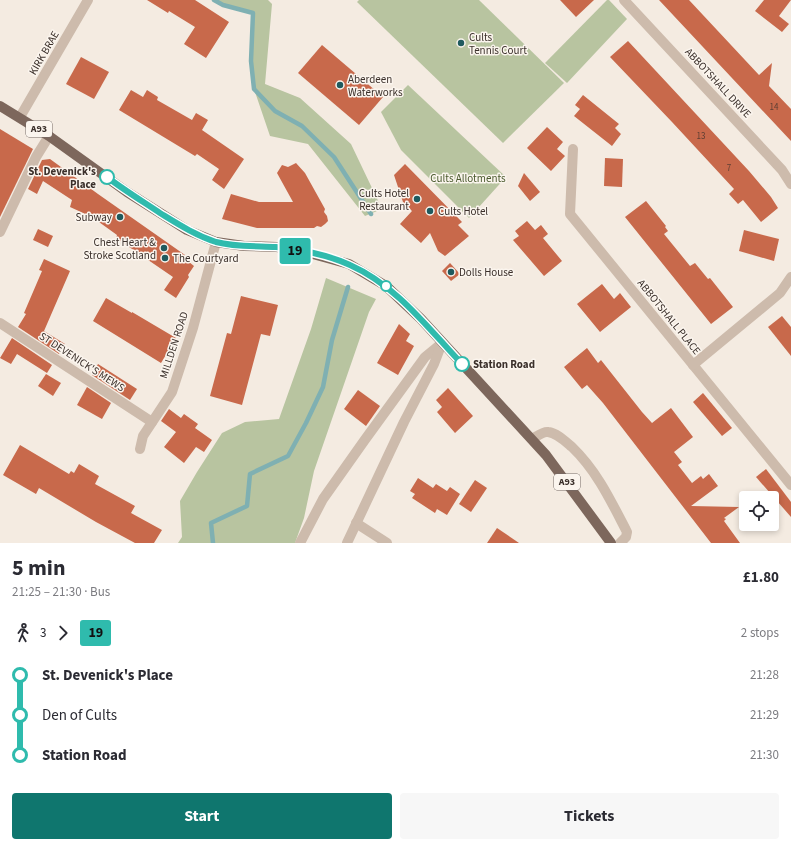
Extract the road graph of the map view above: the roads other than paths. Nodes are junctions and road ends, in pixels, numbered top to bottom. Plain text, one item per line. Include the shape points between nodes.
1 (88, 0) edge
2 (624, 0) edge
3 (0, 106) edge
4 (20, 118) junction
5 (49, 136) junction
6 (573, 149) dead end
7 (791, 184) edge
8 (0, 232) edge
9 (216, 242) junction
10 (791, 277) edge
11 (0, 323) edge
12 (442, 343) junction
13 (693, 365) junction
14 (152, 422) junction
15 (532, 439) junction
16 (140, 449) dead end
17 (791, 485) edge
18 (356, 522) junction
19 (300, 543) edge
20 (347, 543) edge
21 (387, 543) edge
22 (611, 543) edge
23 (620, 543) edge

1 - 4 street, KIRK BRAE
2 - 7 street, ABBOTSHALL DRIVE via 782,170
3 - 4 main road, A93
4 - 5 main road, A93
5 - 8 street via 36,157
5 - 9 main road, A93 via 127,192 186,230
6 - 13 street, ABBOTSHALL PLACE via 570,214
9 - 12 main road, A93 via 277,247 349,264 386,286 407,304
9 - 14 street, MILLDEN ROAD via 193,328 172,392
10 - 13 street via 780,293
11 - 14 street, ST DEVENICK'S MEWS
12 - 15 main road, A93
12 - 18 street
12 - 19 street via 425,357 323,498
13 - 17 street, ABBOTSHALL PLACE
14 - 16 street, MILLDEN ROAD via 143,436
15 - 22 main road, A93
15 - 23 street via 548,432 567,442 582,456 607,491 626,532 626,537
18 - 20 street
18 - 21 street

